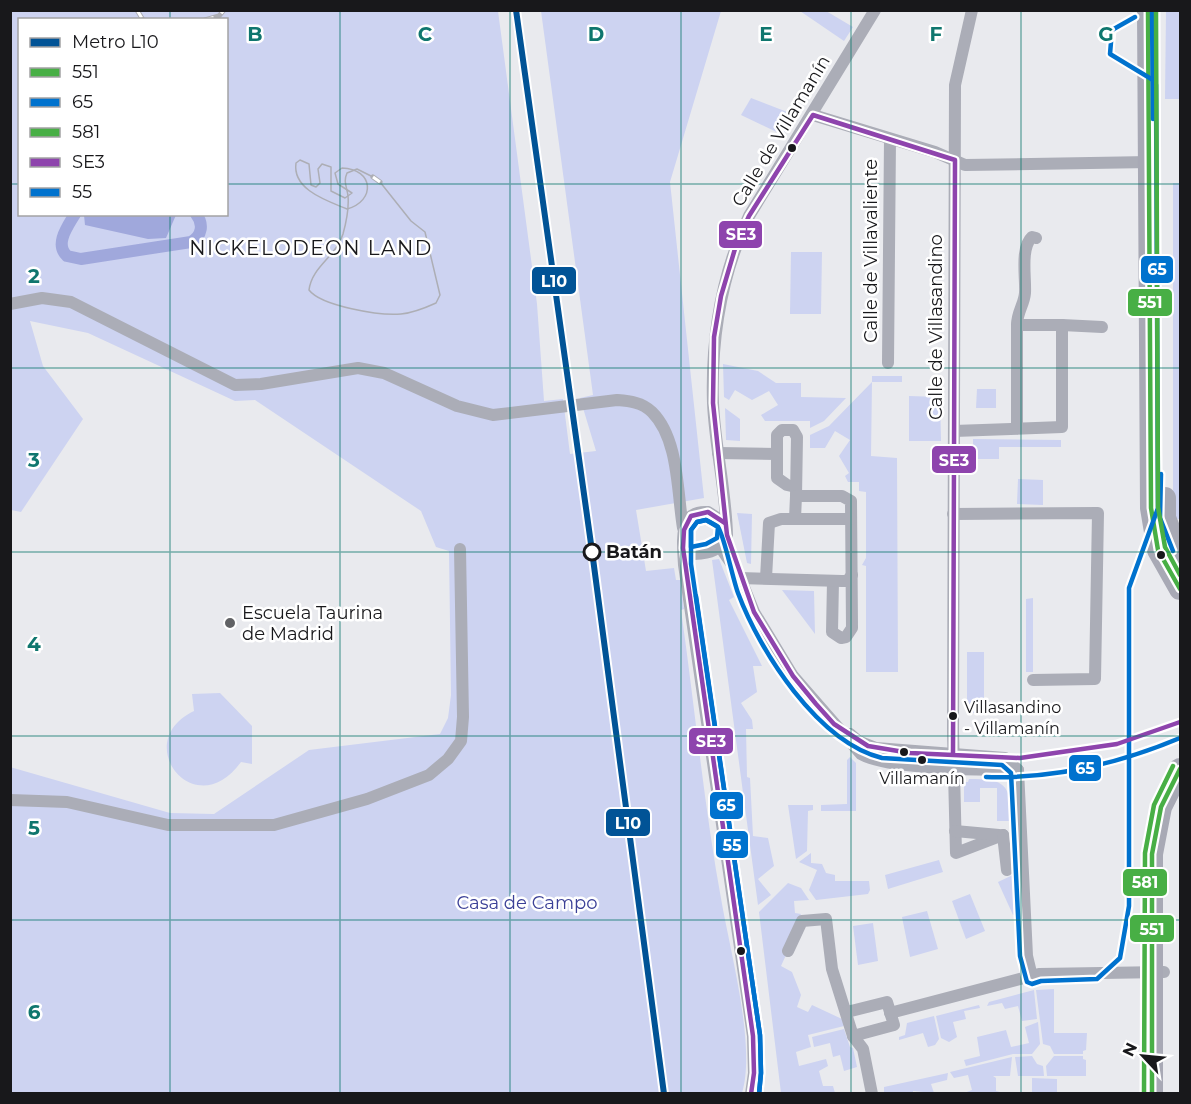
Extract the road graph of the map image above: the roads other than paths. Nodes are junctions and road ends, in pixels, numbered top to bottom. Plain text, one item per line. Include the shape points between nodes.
1 (875, 10) edge
2 (972, 10) edge
3 (1148, 10) edge
4 (1159, 10) edge
5 (813, 115) junction
6 (890, 139) junction
7 (955, 160) junction
8 (1150, 162) junction
9 (1036, 238) dead end
10 (10, 304) edge
11 (1017, 325) junction
12 (1062, 325) junction
13 (1102, 327) dead end
14 (888, 363) dead end
15 (1017, 429) junction
16 (954, 431) junction
17 (718, 453) junction
18 (777, 454) junction
19 (796, 491) junction
20 (1158, 513) junction
21 (953, 514) junction
22 (795, 519) junction
23 (851, 519) junction
24 (683, 528) junction
25 (726, 529) junction
26 (683, 542) junction
27 (720, 547) junction
28 (460, 549) dead end
29 (694, 554) junction
30 (1180, 555) edge
31 (852, 575) junction
32 (739, 576) junction
33 (766, 578) junction
34 (832, 581) junction
35 (1180, 589) edge
36 (689, 593) junction
37 (1033, 680) dead end
38 (834, 724) junction
39 (909, 753) junction
40 (953, 754) junction
41 (871, 760) junction
42 (954, 768) junction
43 (1180, 769) edge
44 (1018, 770) junction
45 (1180, 793) edge
46 (10, 800) edge
47 (955, 831) junction
48 (1003, 836) junction
49 (1007, 870) dead end
50 (788, 951) dead end
51 (1158, 972) junction
52 (1032, 977) junction
53 (847, 1012) junction
54 (890, 1012) junction
55 (853, 1035) junction
56 (1152, 1090) edge
57 (751, 1094) edge
58 (872, 1094) edge

1 - 5 street, Calle de Villamanín
2 - 7 street, Calle de Villasandino via 955,85
3 - 8 highway
4 - 20 highway
5 - 6 street, Calle de Villavaliente
5 - 17 street, Calle de Villamanín via 749,216 721,296 713,357
6 - 7 street, Calle de Villavaliente
6 - 14 street, Calle de Villavaliente
7 - 8 street, Calle de Villavaliente via 965,165
7 - 16 street, Calle de Villasandino
8 - 20 highway
9 - 11 street via 1032,237 1026,245 1025,296 1017,313
10 - 24 street via 42,298 71,302 235,385 358,368 384,373 457,406 493,415 617,400 635,402 651,411 663,427 672,454
11 - 12 street
11 - 15 street
12 - 13 street
12 - 15 street via 1062,427
15 - 16 street
16 - 21 street, Calle de Villasandino
17 - 18 street
17 - 25 street, Calle de Villamanín
18 - 19 street via 777,477
18 - 19 street via 779,432 793,430 797,437
19 - 22 street
19 - 23 street via 845,497 850,501
20 - 30 highway
20 - 35 highway via 1153,534
21 - 37 street via 1098,513 1095,678
21 - 40 street, Calle de Villasandino
22 - 23 street
22 - 33 street via 769,523
23 - 31 street
24 - 25 street via 688,519 702,511 714,514
24 - 26 street
25 - 27 street
25 - 32 street, Calle de Villamanín
26 - 29 street
26 - 36 street
27 - 29 street
27 - 32 street, Calle de Villamanín
28 - 46 street via 461,741 429,775 367,799 274,825 168,825 67,802
29 - 36 street via 689,565
31 - 34 street via 847,580
31 - 34 street via 852,628 842,638 832,632
32 - 33 street
32 - 38 street, Calle de Villamanín via 754,612 793,675
33 - 34 street
36 - 57 street via 753,1036
38 - 39 street, Calle de Villamanín via 868,746
38 - 41 street, Calle de Villamanín via 855,749
39 - 40 street, Calle de Villamanín
39 - 41 street, Calle de Villamanín
40 - 42 street
40 - 44 street, Calle de Villamanín via 1005,758
41 - 42 street
42 - 44 street
42 - 47 street
43 - 51 highway via 1161,807 1155,832
44 - 52 street via 1027,956
45 - 51 highway via 1165,842
47 - 48 street
47 - 48 street via 956,853
48 - 49 street
50 - 53 street via 802,921 826,919 832,969
51 - 52 street
51 - 56 highway
52 - 54 street
53 - 54 street via 887,1002
53 - 55 street
54 - 55 street via 894,1025
55 - 58 street via 862,1049

